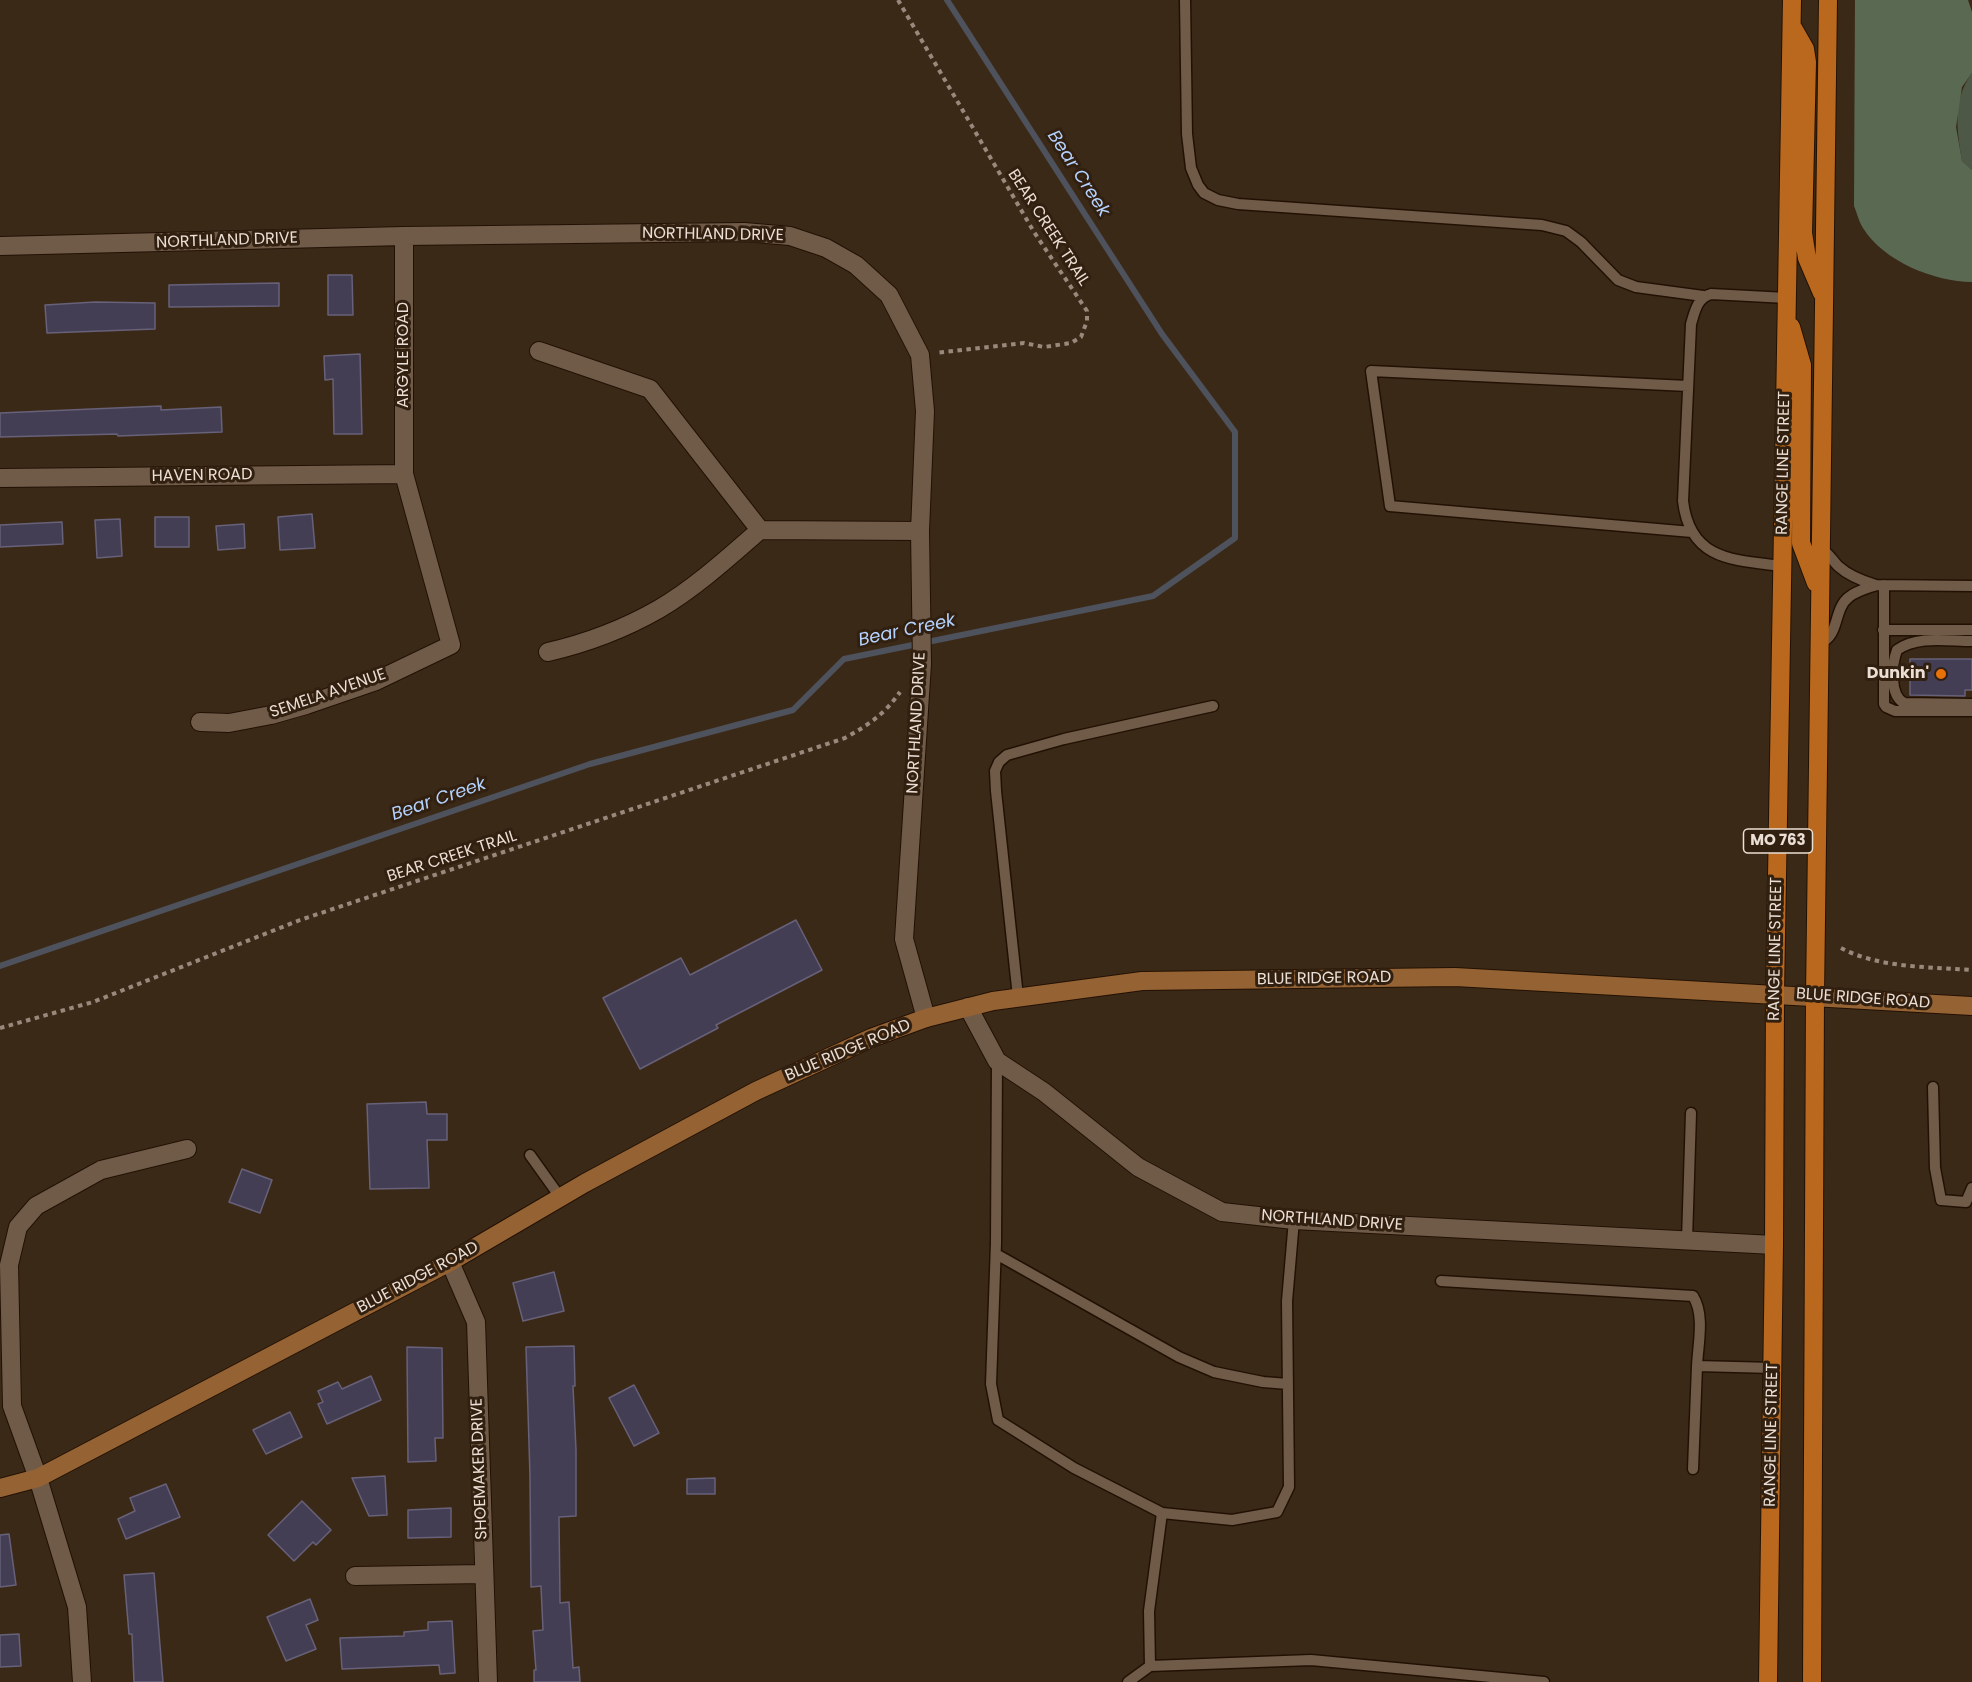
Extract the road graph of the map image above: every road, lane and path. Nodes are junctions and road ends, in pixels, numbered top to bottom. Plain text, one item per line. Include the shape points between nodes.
1 (898, 0) edge
2 (1185, 0) edge
3 (1792, 0) edge
4 (1828, 0) edge
5 (1792, 26) junction
6 (404, 236) junction
7 (0, 246) edge
8 (1704, 296) junction
9 (1824, 299) junction
10 (1787, 307) junction
11 (539, 351) dead end
12 (929, 354) dead end
13 (1688, 386) junction
14 (404, 474) junction
15 (0, 478) edge
16 (760, 530) junction
17 (921, 531) junction
18 (1692, 532) junction
19 (1821, 549) junction
20 (1782, 566) junction
21 (1880, 585) junction
22 (1972, 586) edge
23 (1820, 596) junction
24 (1883, 630) junction
25 (1972, 630) edge
26 (1972, 641) edge
27 (1820, 644) junction
28 (451, 645) joint
29 (548, 652) dead end
30 (900, 692) dead end
31 (1972, 704) edge
32 (1213, 706) dead end
33 (1972, 711) edge
34 (200, 722) dead end
35 (1842, 948) dead end
36 (1972, 970) edge
37 (1775, 994) junction
38 (1815, 996) junction
39 (1018, 997) junction
40 (1972, 1006) edge
41 (968, 1007) junction
42 (926, 1018) junction
43 (0, 1028) edge
44 (997, 1062) junction
45 (1933, 1087) dead end
46 (1691, 1113) dead end
47 (187, 1149) dead end
48 (530, 1155) dead end
49 (1972, 1188) edge
50 (560, 1197) junction
51 (1294, 1220) junction
52 (1687, 1240) junction
53 (1774, 1245) junction
54 (996, 1254) junction
55 (450, 1262) junction
56 (1441, 1281) dead end
57 (1697, 1366) junction
58 (1773, 1368) junction
59 (1288, 1383) junction
60 (1693, 1469) dead end
61 (38, 1478) junction
62 (0, 1488) edge
63 (1162, 1513) junction
64 (483, 1574) junction
65 (355, 1576) dead end
66 (1149, 1666) junction
67 (82, 1682) edge
68 (488, 1682) edge
69 (1128, 1682) edge
70 (1544, 1682) edge
71 (1768, 1682) edge
72 (1812, 1682) edge

1 - 12 path, BEAR CREEK TRAIL via 1034,232 1087,311 1081,337 1071,344 1024,344
2 - 8 lane via 1187,134 1191,168 1204,193 1238,204 1542,225 1566,231 1618,280 1636,287
3 - 5 main road, RANGE LINE STREET / MO 763
4 - 9 main road, MO 763
5 - 9 main road via 1805,48 1807,62 1803,233 1807,258
5 - 10 main road, RANGE LINE STREET / MO 763
6 - 7 street, NORTHLAND DRIVE
6 - 14 street, ARGYLE ROAD
6 - 17 street, NORTHLAND DRIVE via 744,232 790,236 826,248 856,266 889,295 920,355 925,411
8 - 10 lane via 1726,294
8 - 13 lane via 1691,324
9 - 19 main road, MO 763
10 - 20 main road, RANGE LINE STREET / MO 763
10 - 23 main road via 1802,365 1801,543
11 - 16 street via 650,389
13 - 18 lane via 1683,501 1685,519
13 - 18 lane via 1371,371 1390,506
14 - 15 street, HAVEN ROAD
14 - 28 street, ARGYLE ROAD
16 - 17 street
16 - 29 street via 660,609 613,632
17 - 42 street, NORTHLAND DRIVE via 922,664 904,939
18 - 20 lane via 1707,549 1731,559
19 - 21 lane via 1843,571
19 - 23 main road, MO 763
20 - 37 main road, RANGE LINE STREET / MO 763
21 - 22 lane
21 - 24 lane
21 - 27 lane via 1849,597 1833,633
23 - 27 main road, MO 763
24 - 25 lane
24 - 33 lane via 1886,708
26 - 31 lane via 1910,642 1897,650 1893,659 1895,692 1900,702
27 - 38 main road, MO 763
28 - 34 street, SEMELA AVENUE via 376,681 306,705 229,723
30 - 43 path, BEAR CREEK TRAIL via 889,708 845,738 300,920 93,1002
32 - 39 lane via 1064,739 1007,755 999,762 995,771 996,791
35 - 36 path via 1899,965
37 - 38 street, BLUE RIDGE ROAD
37 - 39 street, BLUE RIDGE ROAD via 1435,977 1142,981
37 - 53 main road, RANGE LINE STREET / MO 763
38 - 40 street, BLUE RIDGE ROAD
38 - 72 main road, MO 763
39 - 41 street, BLUE RIDGE ROAD
41 - 42 street, BLUE RIDGE ROAD
41 - 44 street, NORTHLAND DRIVE
42 - 50 street, BLUE RIDGE ROAD via 871,1038 756,1091
44 - 51 street, NORTHLAND DRIVE via 1044,1092 1138,1167 1222,1212
44 - 54 lane
45 - 49 lane via 1935,1168 1941,1200 1966,1202
46 - 52 lane
47 - 61 street via 100,1170 36,1206 18,1227 9,1265 12,1406
48 - 50 lane
50 - 55 street, BLUE RIDGE ROAD
51 - 52 street, NORTHLAND DRIVE
51 - 59 lane via 1287,1301
52 - 53 street, NORTHLAND DRIVE
53 - 58 main road, RANGE LINE STREET / MO 763
54 - 59 lane via 1179,1357 1214,1372
54 - 63 lane via 991,1384 998,1420 1074,1468
55 - 61 street, BLUE RIDGE ROAD
55 - 64 street, SHOEMAKER DRIVE via 476,1322
56 - 57 lane via 1693,1296 1700,1313
57 - 58 lane
57 - 60 lane
58 - 71 main road, RANGE LINE STREET / MO 763
59 - 63 lane via 1290,1487 1277,1512 1232,1520
61 - 62 street, BLUE RIDGE ROAD
61 - 67 street via 77,1607
63 - 66 lane via 1149,1611
64 - 65 street
64 - 68 street, SHOEMAKER DRIVE
66 - 69 lane
66 - 70 lane via 1311,1660

